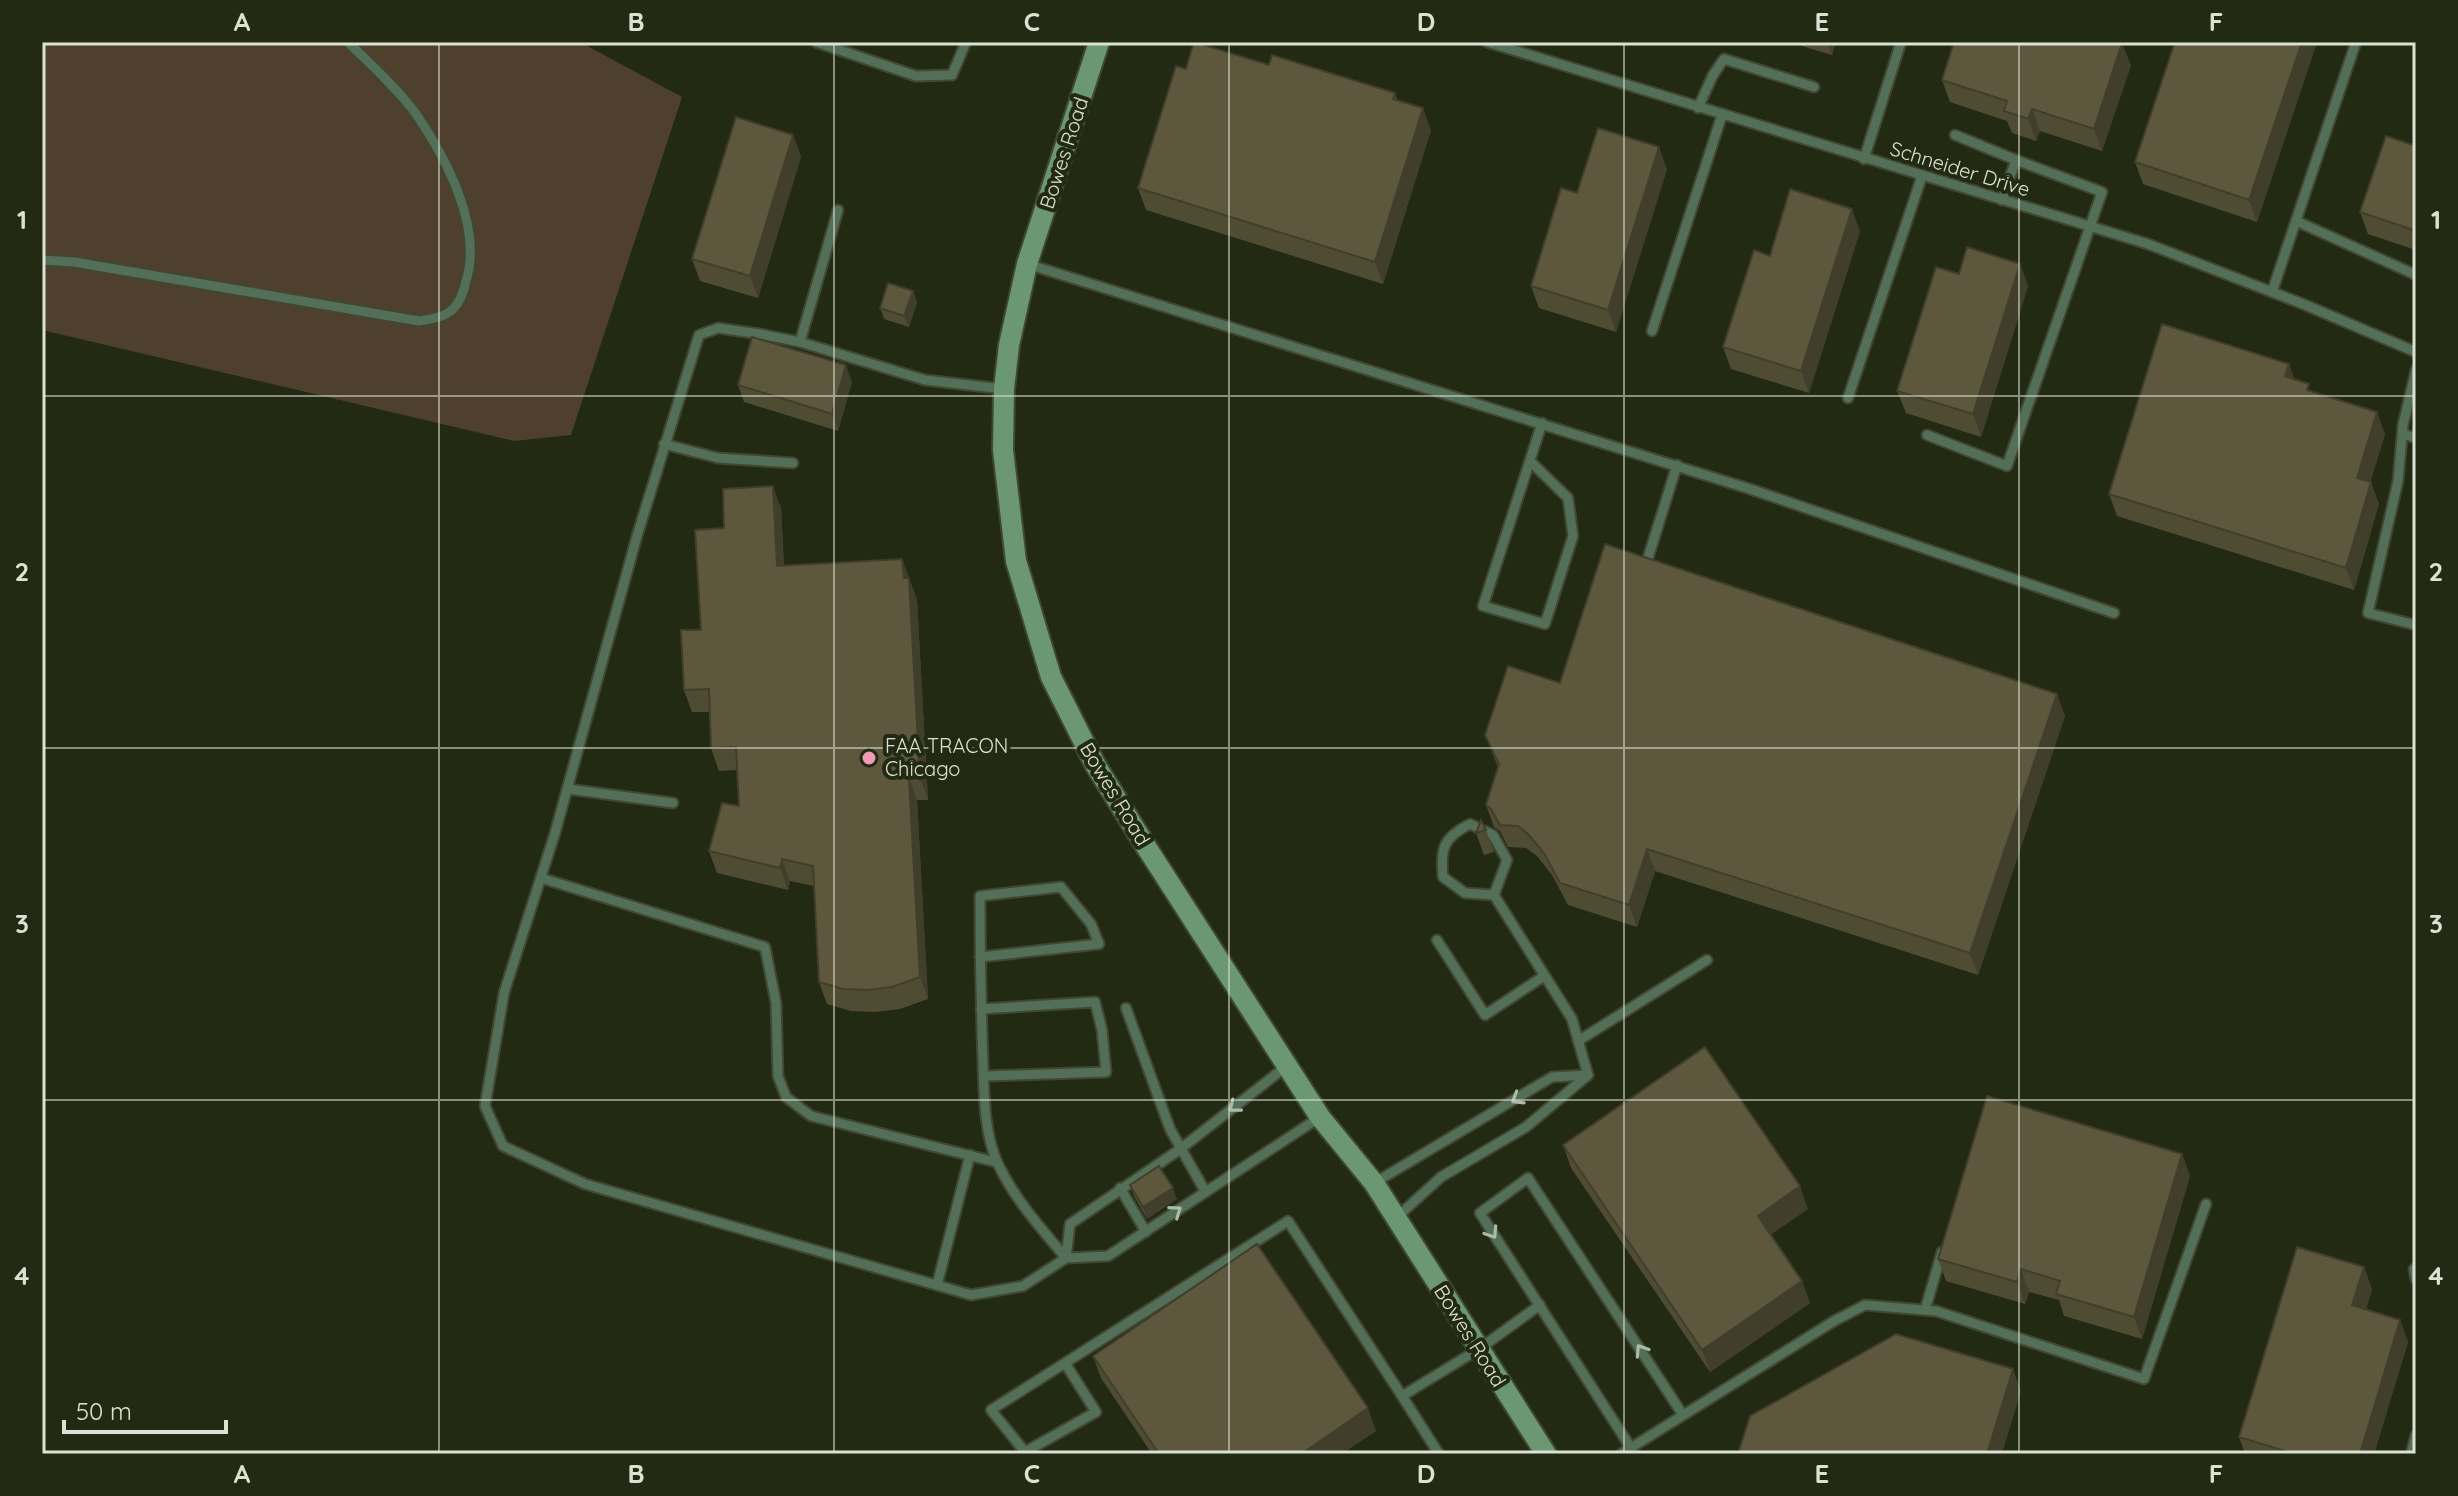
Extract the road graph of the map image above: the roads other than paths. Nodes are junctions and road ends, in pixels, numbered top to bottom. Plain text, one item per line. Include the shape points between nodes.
1 (348, 42) edge
2 (816, 42) edge
3 (966, 42) edge
4 (1099, 42) edge
5 (1487, 42) edge
6 (1901, 42) edge
7 (2356, 42) edge
8 (1814, 87) dead end
9 (1698, 108) junction
10 (1722, 115) junction
11 (1955, 135) dead end
12 (1864, 159) junction
13 (2016, 160) junction
14 (1922, 176) junction
15 (2002, 200) junction
16 (838, 210) dead end
17 (2296, 221) junction
18 (2089, 226) junction
19 (42, 260) edge
20 (1027, 264) junction
21 (2416, 275) edge
22 (2272, 292) junction
23 (1652, 331) dead end
24 (800, 342) junction
25 (2416, 352) edge
26 (2416, 370) edge
27 (1004, 389) junction
28 (1848, 398) dead end
29 (1542, 423) junction
30 (2403, 434) junction
31 (1927, 435) dead end
32 (2416, 438) edge
33 (664, 444) junction
34 (1530, 461) junction
35 (793, 463) dead end
36 (1677, 465) junction
37 (1648, 558) edge
38 (2114, 613) dead end
39 (2416, 625) edge
40 (568, 789) junction
41 (673, 803) dead end
42 (541, 878) junction
43 (1494, 895) junction
44 (1437, 940) dead end
45 (980, 957) junction
46 (1707, 960) dead end
47 (1544, 976) junction
48 (1126, 1008) dead end
49 (981, 1009) junction
50 (1578, 1041) junction
51 (1289, 1065) junction
52 (1588, 1075) junction
53 (984, 1076) junction
54 (1320, 1117) junction
55 (1179, 1150) junction
56 (970, 1155) junction
57 (996, 1162) junction
58 (1374, 1183) junction
59 (1120, 1188) junction
60 (1205, 1191) junction
61 (2206, 1204) dead end
62 (1396, 1218) junction
63 (1146, 1232) junction
64 (1946, 1239) edge
65 (1066, 1258) junction
66 (937, 1285) junction
67 (1540, 1305) junction
68 (1925, 1310) junction
69 (1479, 1349) junction
70 (1065, 1363) junction
71 (1402, 1396) junction
72 (1683, 1415) junction
73 (2416, 1435) edge
74 (1631, 1448) junction
75 (1439, 1454) edge
76 (1546, 1454) edge
77 (1621, 1454) edge
78 (2411, 1454) edge

1 - 19 lane via 415,112 459,192 471,268 455,308 419,321
2 - 3 lane via 916,76 952,75
4 - 20 main road, Bowes Road
5 - 9 lane, Schneider Drive
6 - 12 lane
7 - 17 lane
8 - 9 lane via 1724,59
9 - 10 lane, Schneider Drive
10 - 12 lane, Schneider Drive
10 - 23 lane
11 - 13 lane
12 - 14 lane, Schneider Drive
13 - 15 lane
13 - 18 lane via 2102,192
14 - 15 lane, Schneider Drive
14 - 28 lane
15 - 18 lane, Schneider Drive
16 - 24 lane
17 - 21 lane
17 - 22 lane
18 - 22 lane, Schneider Drive
18 - 31 lane via 2007,466
20 - 27 main road, Bowes Road
20 - 29 lane
22 - 25 lane, Schneider Drive
24 - 27 lane via 925,380
24 - 33 lane via 718,328 699,335
26 - 30 lane
27 - 51 main road, Bowes Road via 1003,450 1016,561 1051,677 1096,766
29 - 34 lane
29 - 36 lane
30 - 32 lane
30 - 39 lane via 2398,481 2368,613
33 - 35 lane via 718,458
33 - 40 lane
34 - 34 lane via 1483,606 1545,624 1573,536 1568,498
36 - 37 lane
36 - 38 lane
40 - 41 lane
40 - 42 lane
42 - 56 lane via 765,947 776,1003 778,1076 786,1097 811,1116
42 - 66 lane via 504,993 485,1106 503,1146 585,1184
43 - 43 lane via 1465,893 1443,877 1441,857 1452,833 1470,824 1493,835 1507,860
43 - 47 lane
44 - 47 lane via 1485,1015
45 - 45 lane via 1069,947 1099,944 1091,924 1061,887 980,896
45 - 49 lane
46 - 50 lane
47 - 50 lane via 1572,1019
48 - 55 lane
49 - 53 lane
49 - 53 lane via 1095,1002 1106,1072
50 - 52 lane
51 - 54 main road, Bowes Road
51 -> 55 lane
52 -> 58 lane via 1552,1077
52 - 62 lane via 1526,1127 1441,1177
53 - 57 lane
54 - 58 main road, Bowes Road
54 - 60 lane
55 - 59 lane
55 - 60 lane
56 - 57 lane
56 - 66 lane
57 - 65 lane via 1021,1204
58 - 62 main road, Bowes Road
59 - 63 lane
59 - 65 lane via 1070,1224
63 -> 60 lane
61 - 68 lane via 2144,1379
62 - 69 main road, Bowes Road
63 - 65 lane via 1108,1256
64 - 68 lane
65 - 66 lane via 1023,1286 971,1295
67 - 69 lane
72 -> 67 lane via 1528,1178 1480,1213
67 - 74 lane
68 - 72 lane via 1865,1305
69 - 71 lane
69 - 76 main road, Bowes Road
70 - 70 lane via 1096,1412 1025,1452 991,1410
70 - 71 lane via 1288,1221
71 - 75 lane
72 - 74 lane
73 - 78 lane
74 - 77 lane

